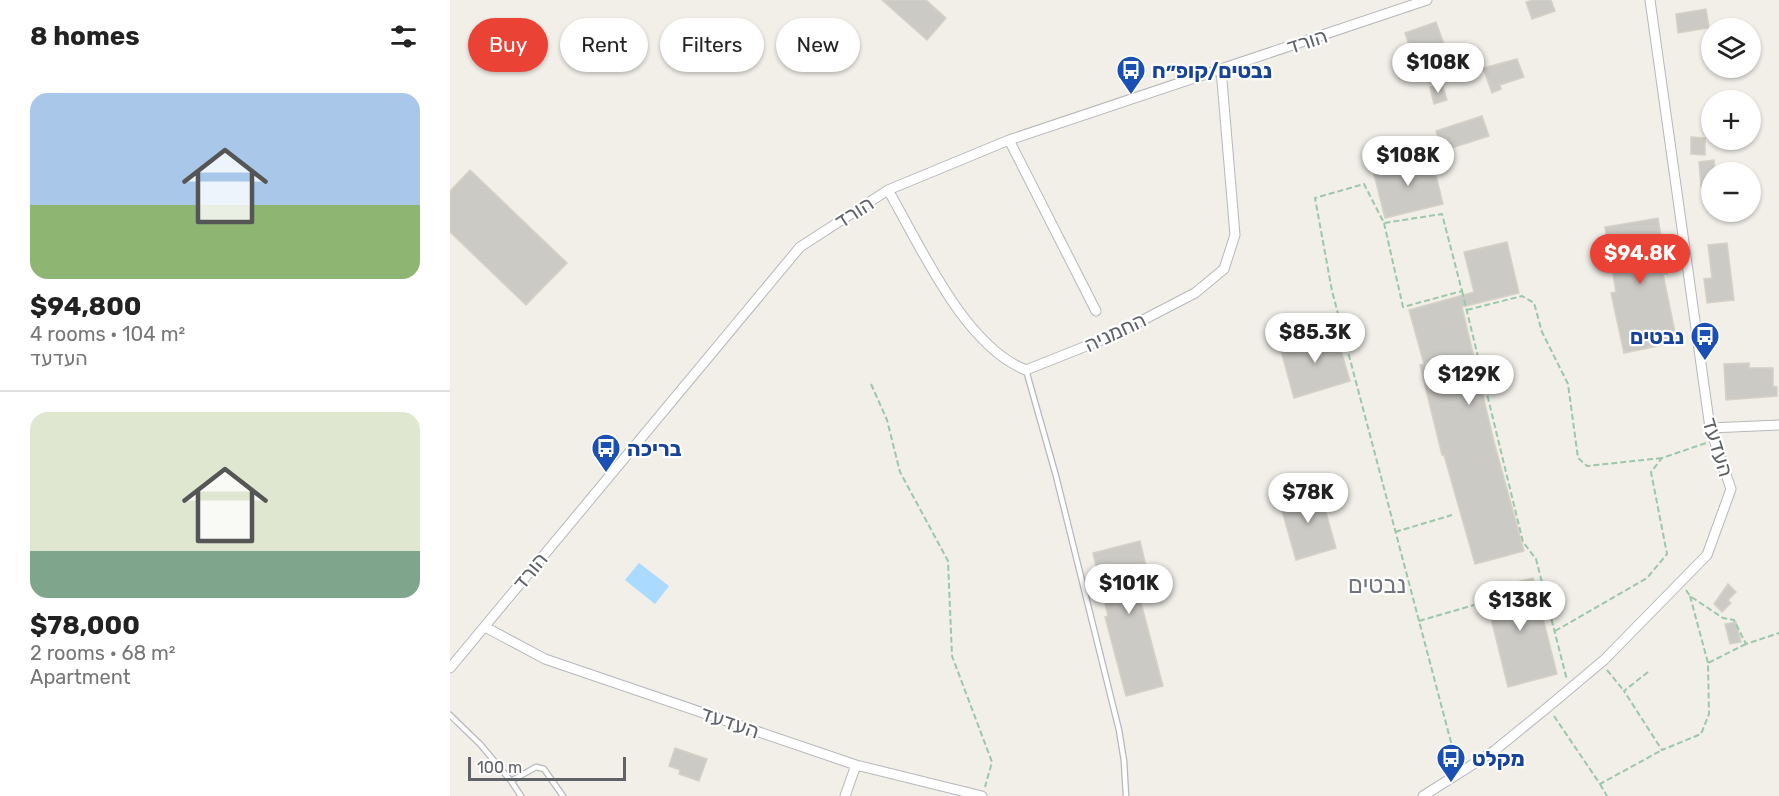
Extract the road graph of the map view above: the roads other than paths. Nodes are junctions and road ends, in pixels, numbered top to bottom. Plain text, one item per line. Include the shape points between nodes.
1 (1427, 0) edge
2 (1650, 0) edge
3 (1221, 69) junction
4 (1009, 140) junction
5 (888, 190) junction
6 (1096, 311) dead end
7 (1026, 370) junction
8 (1779, 425) edge
9 (1710, 428) junction
10 (485, 627) junction
11 (450, 668) edge
12 (450, 715) edge
13 (856, 765) junction
14 (511, 781) junction
15 (521, 796) edge
16 (563, 796) edge
17 (845, 796) edge
18 (983, 796) edge
19 (1126, 796) edge
20 (1422, 796) edge

1 - 3 street, הורד
2 - 9 street, העדעד
3 - 4 street, הורד
3 - 7 street, החמניה via 1235,235 1224,269 1195,292 1114,335
4 - 5 street, הורד
4 - 6 street
5 - 7 street via 963,319 1013,365
5 - 10 street, הורד via 800,247
7 - 19 lane via 1119,730
8 - 9 street
9 - 20 street, העדעד via 1731,489 1707,555 1602,662 1470,768
10 - 11 street, הורד
10 - 13 street, העדעד via 545,659
12 - 14 lane
13 - 17 street
13 - 18 street, העדעד
14 - 15 lane
14 - 16 lane via 536,767 544,769

